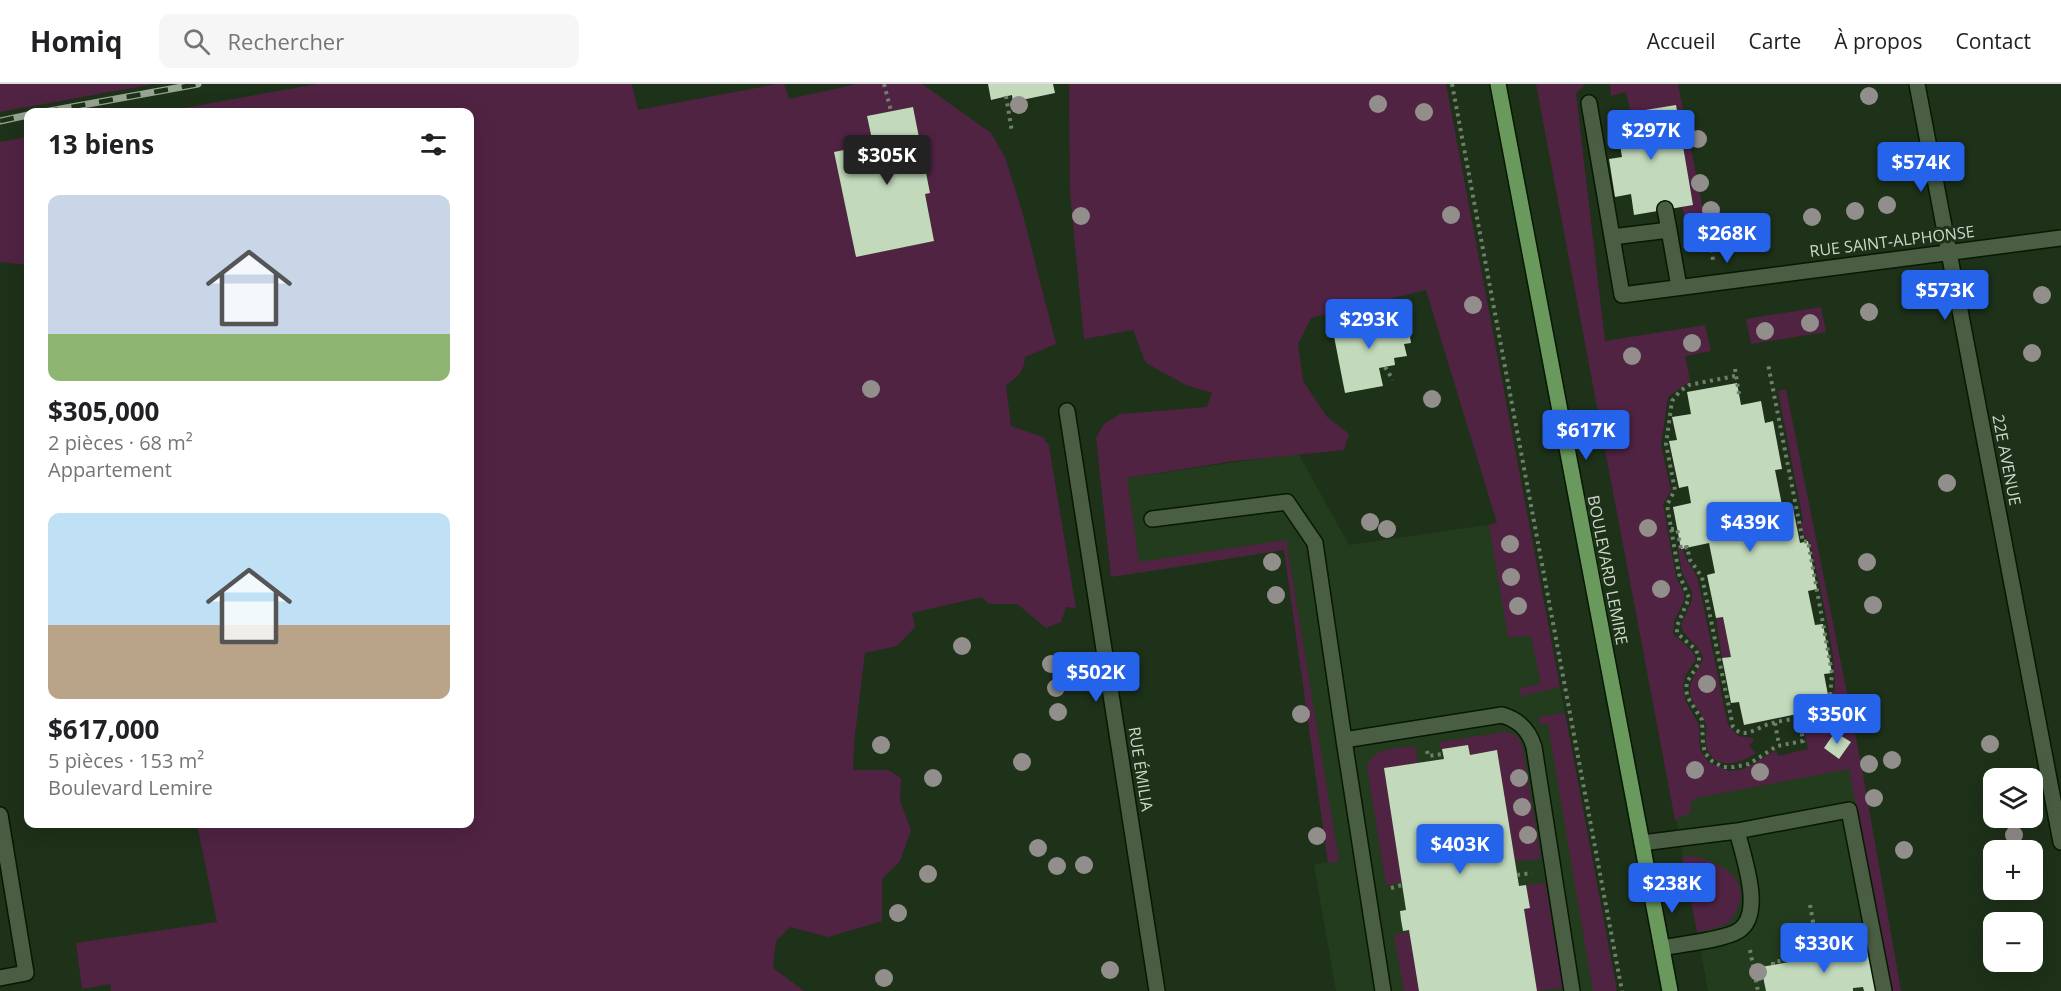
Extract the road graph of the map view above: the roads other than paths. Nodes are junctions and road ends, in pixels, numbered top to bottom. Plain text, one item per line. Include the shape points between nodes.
1 (1497, 84) edge
2 (1917, 84) edge
3 (1589, 103) dead end
4 (1665, 209) dead end
5 (1669, 230) junction
6 (1612, 237) junction
7 (2061, 238) edge
8 (1949, 251) junction
9 (1679, 287) junction
10 (1067, 411) dead end
11 (1152, 519) dead end
12 (1344, 740) junction
13 (0, 815) edge
14 (1737, 831) junction
15 (2061, 842) edge
16 (1642, 843) junction
17 (1662, 948) junction
18 (0, 978) edge
19 (1157, 991) edge
20 (1383, 991) edge
21 (1572, 991) edge
22 (1670, 991) edge
23 (1884, 991) edge

1 - 16 main road, BOULEVARD LEMIRE
2 - 8 street, 22E AVENUE
3 - 6 street
4 - 5 street
5 - 6 street
5 - 9 street
6 - 9 street, RUE SAINT-ALPHONSE via 1622,295
7 - 8 street, RUE SAINT-ALPHONSE
8 - 9 street, RUE SAINT-ALPHONSE
8 - 15 street, 22E AVENUE
10 - 19 street, RUE ÉMILIA
11 - 12 street via 1287,502 1315,543
12 - 20 street
12 - 21 street via 1502,715 1522,725 1534,747
13 - 18 street via 26,973
14 - 16 street
14 - 17 street via 1751,916 1735,933
14 - 23 street via 1849,810
16 - 17 main road, BOULEVARD LEMIRE
17 - 22 main road, BOULEVARD LEMIRE

